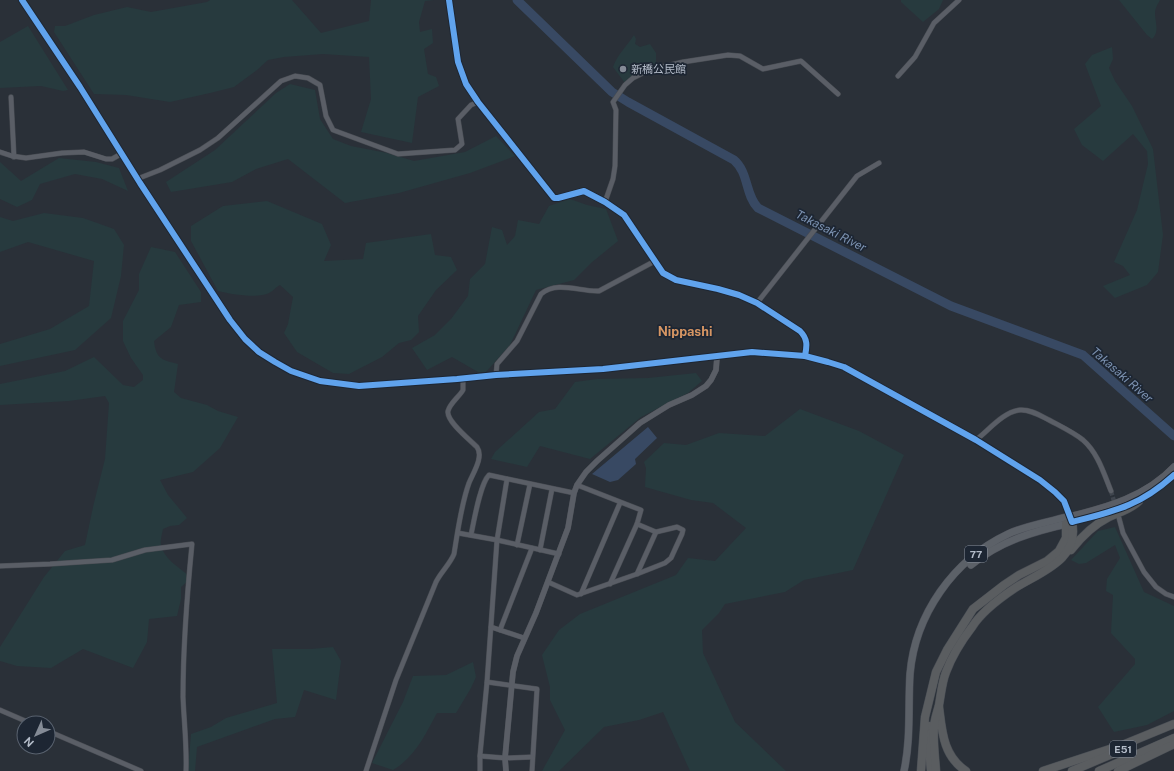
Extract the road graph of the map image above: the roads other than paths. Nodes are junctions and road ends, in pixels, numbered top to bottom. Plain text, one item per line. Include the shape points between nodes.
1 (22, 0) edge
2 (449, 0) edge
3 (959, 0) edge
4 (898, 76) dead end
5 (838, 94) dead end
6 (11, 97) dead end
7 (478, 102) junction
8 (0, 152) edge
9 (121, 154) junction
10 (14, 157) junction
11 (879, 163) dead end
12 (137, 179) junction
13 (605, 202) junction
14 (655, 261) junction
15 (758, 303) junction
16 (805, 356) junction
17 (716, 357) junction
18 (496, 375) junction
19 (463, 379) junction
20 (976, 440) junction
21 (1174, 466) edge
22 (1174, 475) edge
23 (507, 478) junction
24 (530, 484) junction
25 (577, 485) junction
26 (552, 489) junction
27 (1111, 491) tunnel mouth
28 (574, 493) junction
29 (1139, 501) junction
30 (620, 503) junction
31 (1119, 518) tunnel mouth
32 (1069, 521) junction
33 (637, 524) junction
34 (656, 532) junction
35 (458, 533) junction
36 (471, 535) junction
37 (497, 540) junction
38 (517, 545) junction
39 (532, 548) junction
40 (540, 550) junction
41 (558, 554) junction
42 (1059, 561) junction
43 (0, 566) edge
44 (637, 574) junction
45 (548, 582) junction
46 (610, 584) junction
47 (581, 594) junction
48 (1174, 597) edge
49 (491, 627) junction
50 (500, 630) junction
51 (524, 638) junction
52 (487, 682) junction
53 (511, 685) junction
54 (929, 704) junction
55 (939, 706) junction
56 (0, 710) edge
57 (16, 717) edge
58 (1174, 725) edge
59 (56, 734) edge
60 (1174, 738) edge
61 (1174, 744) edge
62 (480, 756) junction
63 (532, 757) junction
64 (505, 758) junction
65 (141, 771) edge
66 (186, 771) edge
67 (366, 771) edge
68 (480, 771) edge
69 (506, 771) edge
70 (532, 771) edge
71 (904, 771) edge
72 (921, 771) edge
73 (931, 771) edge
74 (936, 771) edge
75 (966, 771) edge
76 (1043, 771) edge
77 (1072, 771) edge
78 (1100, 771) edge
79 (1118, 771) edge

1 - 9 street
2 - 7 street via 458,62 466,84
3 - 4 street via 934,23 915,57
5 - 13 street via 801,61 763,68 740,56 728,55 649,70 625,85 613,102 616,110 615,166
6 - 10 street
7 - 12 street via 471,105 458,119 462,144 455,150 398,154 333,130 326,116 320,86 308,78 295,76 281,81 218,138 200,150
7 - 13 street via 554,198 584,191
8 - 10 street
9 - 10 street via 112,159 84,152
9 - 12 street
11 - 15 street via 857,176
12 - 19 street via 236,328 251,345 275,362 306,377 335,384 359,386
13 - 14 street via 624,215
14 - 15 street via 663,273 676,280 725,291
14 - 18 street via 599,291 566,287 546,290 541,294 517,341 497,364
15 - 16 street via 805,337
16 - 17 street via 752,352
16 - 20 street via 844,367
17 - 18 street via 603,369
17 - 25 street via 716,370 706,386 640,423 586,472
18 - 19 street
19 - 35 street via 463,390 451,405 448,414 455,426 480,453 466,492
20 - 27 street via 1009,413 1028,411 1083,441 1099,462
20 - 32 street via 1055,492 1064,501
21 - 32 street via 1155,483 1123,500
22 - 29 street
23 - 24 street
23 - 36 street via 489,475 486,478
23 - 37 street
24 - 26 street
24 - 38 street
25 - 28 street
25 - 30 street
26 - 28 street
26 - 40 street
28 - 41 street via 568,528
29 - 32 street via 1111,512
29 - 42 highway via 1090,529
30 - 33 street via 642,510
30 - 47 street
31 - 48 street via 1123,533 1144,572 1156,587
32 - 42 highway via 1074,532
32 - 54 highway via 1066,538 1054,556 1004,585 973,610 940,663
32 - 71 main road, 77 via 1031,532 981,556 944,593 931,612 919,635 910,673 908,740
33 - 34 street
33 - 46 street
34 - 44 street
34 - 44 street via 677,527 683,530 671,558
35 - 36 street
35 - 67 street via 452,558 436,582 396,680
36 - 37 street
37 - 38 street
37 - 49 street
38 - 39 street
39 - 40 street
39 - 50 street
40 - 41 street
41 - 45 street
42 - 55 highway via 1014,589 980,617 963,640 947,670
43 - 66 street via 112,560 146,550 192,544 184,641
44 - 46 street
45 - 47 street via 577,595
45 - 51 street
46 - 47 street
49 - 50 street
49 - 52 street
50 - 51 street
51 - 53 street
52 - 53 street
52 - 62 street
53 - 63 street via 537,689
53 - 64 street
54 - 72 highway via 923,725
54 - 73 highway via 928,738
55 - 74 highway via 934,730
55 - 75 highway via 946,748 955,762
56 - 57 street
58 - 76 highway
58 - 77 highway, E51
59 - 65 street
60 - 78 highway, E51
61 - 79 highway
62 - 64 street
62 - 68 street
63 - 64 street
63 - 70 street
64 - 69 street

